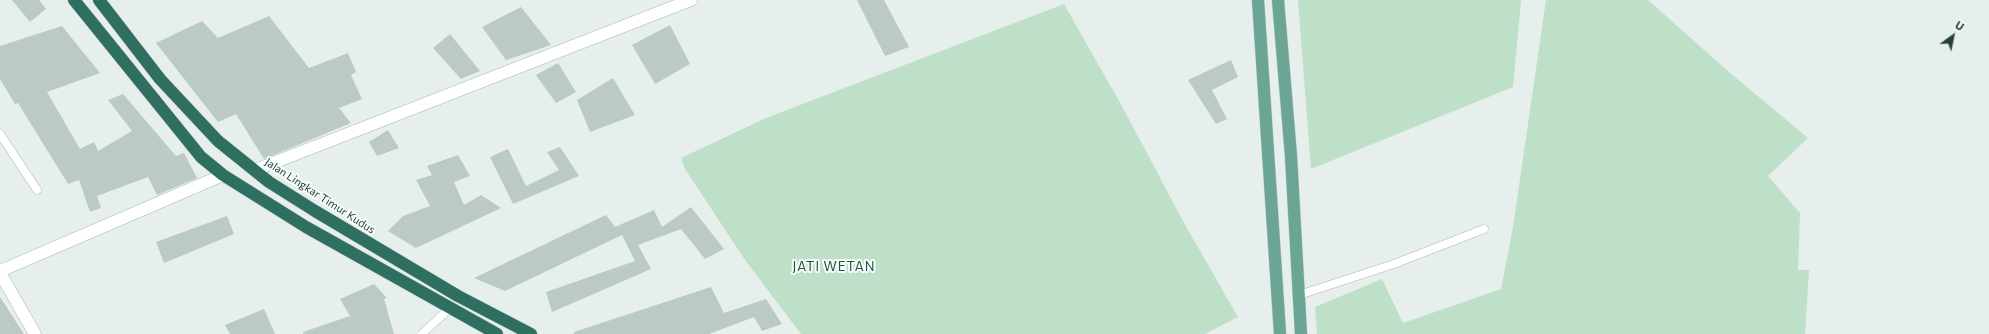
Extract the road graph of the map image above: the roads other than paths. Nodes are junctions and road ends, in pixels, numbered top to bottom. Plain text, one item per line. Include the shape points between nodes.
1 (74, 0) edge
2 (99, 0) edge
3 (691, 0) edge
4 (1258, 0) edge
5 (1278, 0) edge
6 (0, 134) edge
7 (255, 170) junction
8 (223, 175) junction
9 (37, 190) dead end
10 (1484, 229) dead end
11 (0, 272) edge
12 (1299, 295) junction
13 (450, 308) junction
14 (35, 334) edge
15 (422, 334) edge
16 (497, 334) edge
17 (531, 334) edge
18 (1280, 334) edge
19 (1301, 334) edge

1 - 8 highway via 201,157
2 - 7 highway, Jalan Lingkar Timur Kudus via 160,79 218,141
3 - 7 street
4 - 18 main road
5 - 12 main road
6 - 9 lane
7 - 17 highway, Jalan Lingkar Timur Kudus via 269,182 458,296
8 - 11 street
8 - 13 highway via 306,227
10 - 12 lane via 1394,264
11 - 14 street
12 - 19 main road
13 - 15 lane
13 - 16 highway

